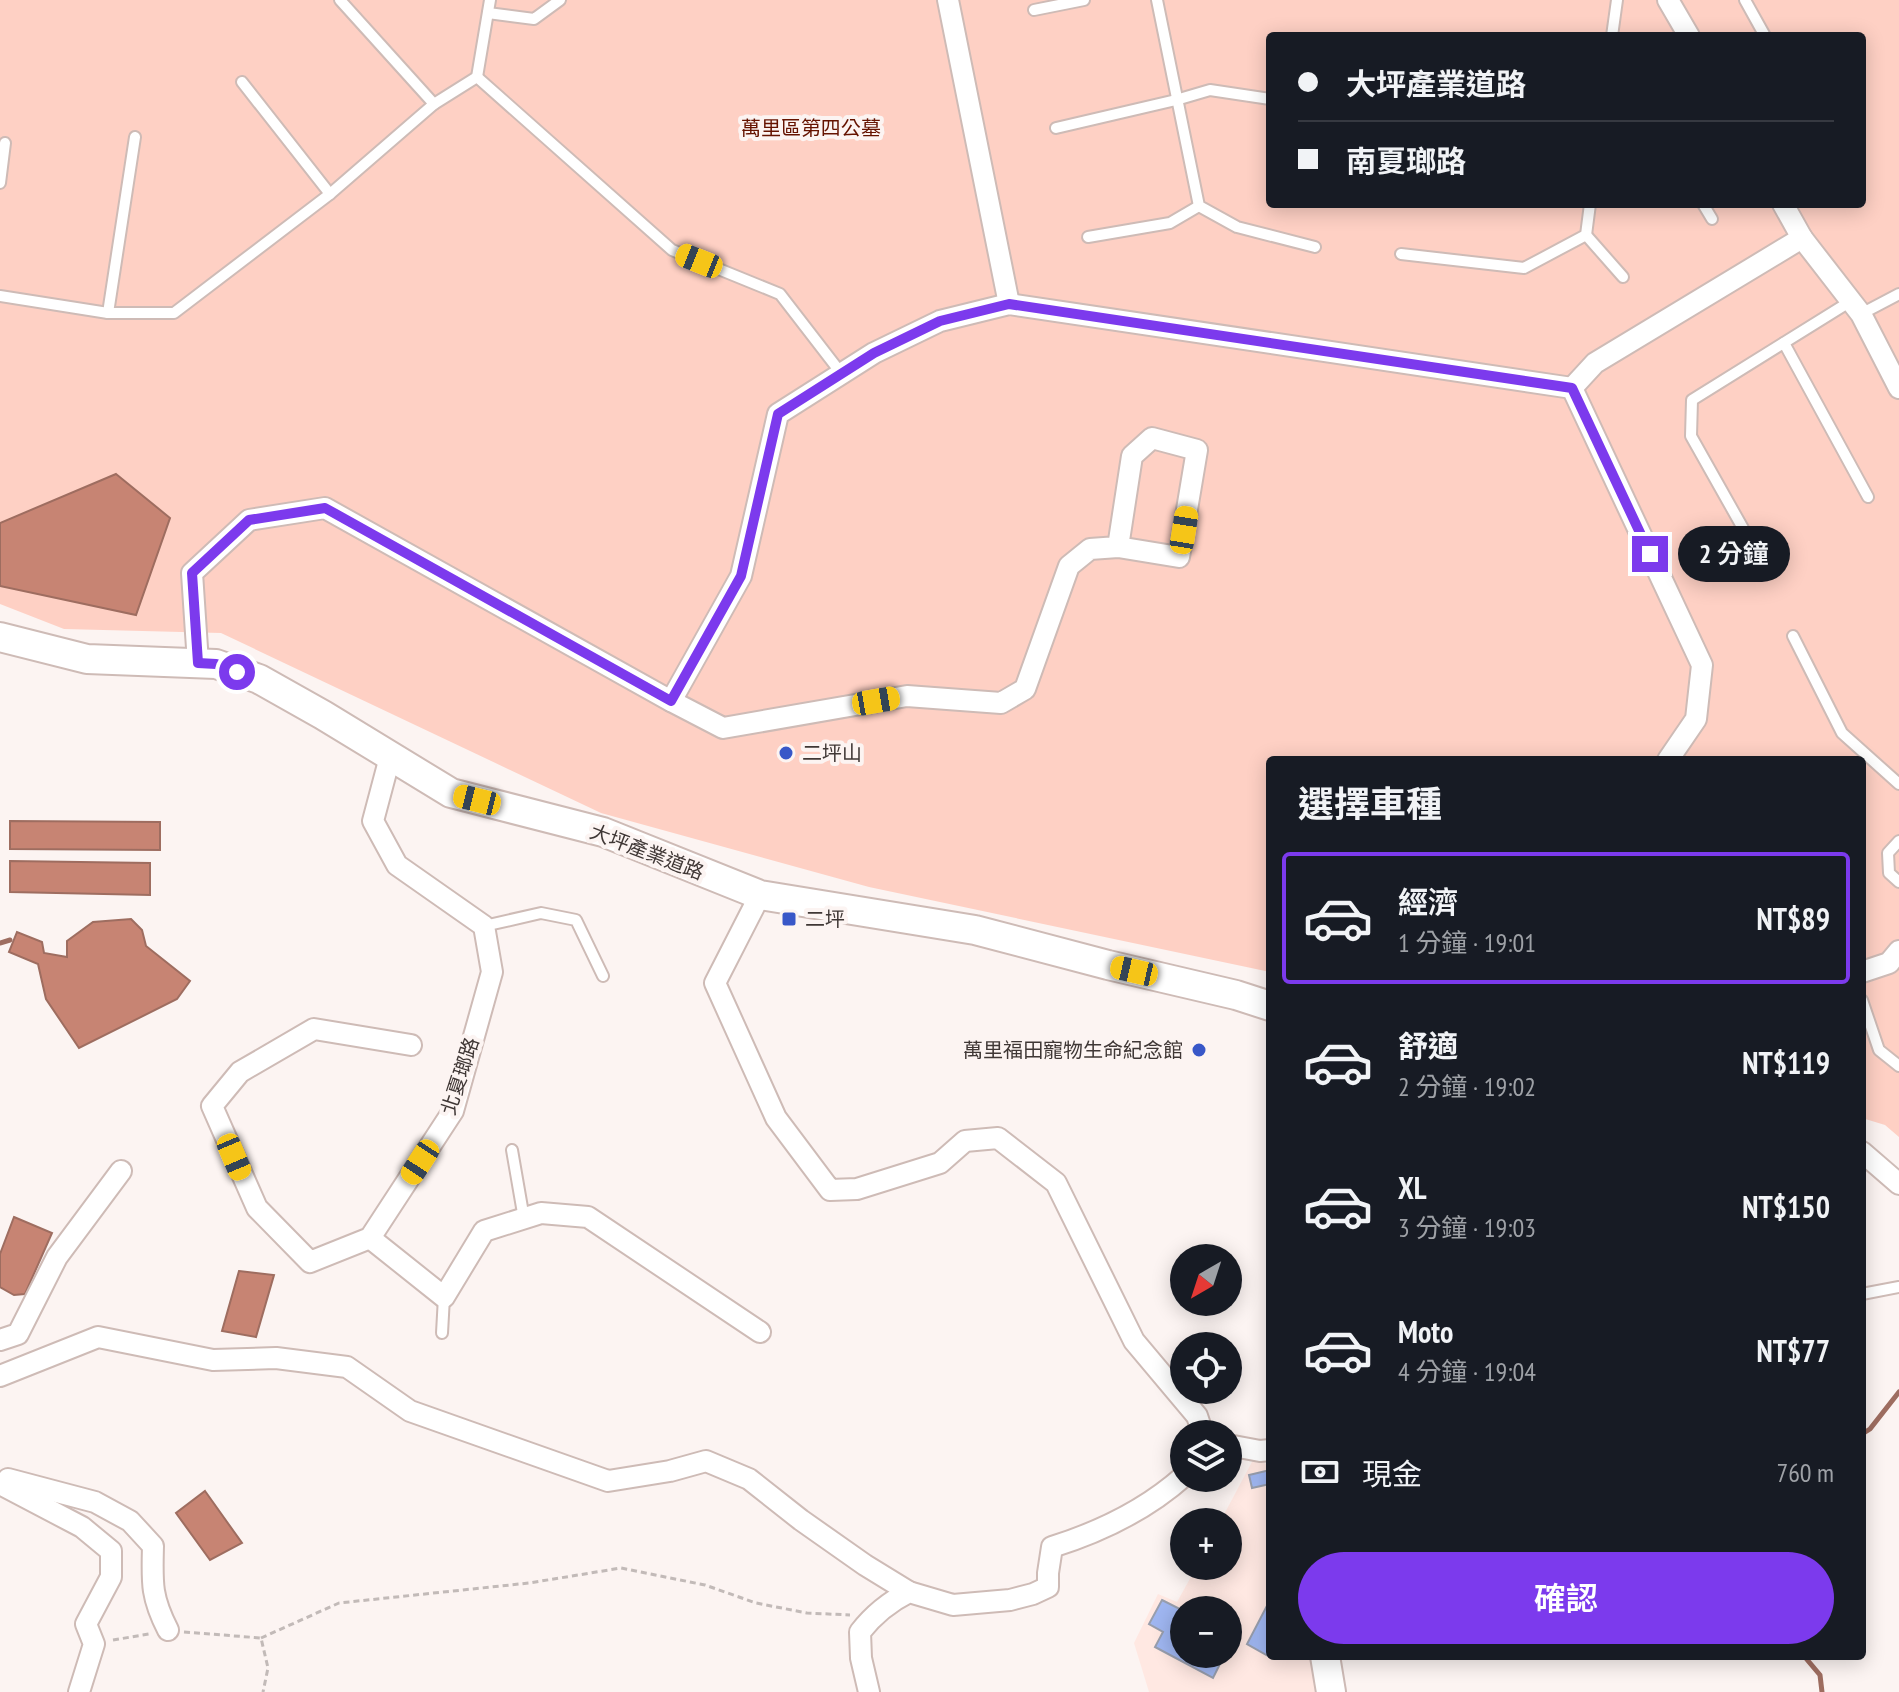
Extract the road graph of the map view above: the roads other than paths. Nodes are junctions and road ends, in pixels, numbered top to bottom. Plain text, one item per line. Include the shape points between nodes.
1 (340, 0) edge
2 (490, 0) edge
3 (560, 0) edge
4 (948, 0) edge
5 (1084, 0) edge
6 (1157, 0) edge
7 (1617, 0) edge
8 (1668, 0) edge
9 (1745, 0) edge
10 (1034, 10) dead end
11 (488, 13) junction
12 (1613, 32) edge
13 (1687, 32) edge
14 (1763, 32) edge
15 (477, 77) junction
16 (242, 82) dead end
17 (1266, 98) edge
18 (1176, 100) junction
19 (434, 104) junction
20 (1056, 128) dead end
21 (135, 137) dead end
22 (5, 143) dead end
23 (0, 183) edge
24 (330, 194) junction
25 (1199, 206) junction
26 (1589, 208) edge
27 (1705, 208) edge
28 (1785, 208) edge
29 (1712, 219) dead end
30 (1586, 235) junction
31 (1088, 237) dead end
32 (1802, 238) junction
33 (1315, 247) dead end
34 (1401, 254) dead end
35 (1623, 277) dead end
36 (1899, 294) edge
37 (0, 296) edge
38 (1009, 304) junction
39 (1856, 308) junction
40 (108, 313) junction
41 (1784, 343) junction
42 (841, 373) junction
43 (1572, 388) junction
44 (1899, 388) edge
45 (1868, 497) dead end
46 (1118, 547) junction
47 (1758, 555) dead end
48 (1793, 636) dead end
49 (0, 637) edge
50 (198, 663) junction
51 (671, 701) junction
52 (1671, 756) edge
53 (390, 757) junction
54 (1899, 784) edge
55 (1899, 841) edge
56 (1899, 882) edge
57 (760, 895) junction
58 (484, 926) junction
59 (1899, 951) edge
60 (1866, 971) edge
61 (603, 976) dead end
62 (1266, 1005) edge
63 (1866, 1012) edge
64 (411, 1045) dead end
65 (1899, 1066) edge
66 (512, 1150) dead end
67 (1866, 1155) edge
68 (121, 1171) dead end
69 (1899, 1184) edge
70 (524, 1219) junction
71 (370, 1238) junction
72 (1899, 1287) edge
73 (1866, 1293) edge
74 (444, 1297) junction
75 (760, 1332) dead end
76 (442, 1333) dead end
77 (0, 1340) edge
78 (0, 1376) edge
79 (1198, 1420) edge
80 (1242, 1448) edge
81 (1266, 1450) edge
82 (0, 1483) edge
83 (1170, 1487) edge
84 (909, 1592) junction
85 (168, 1630) road end
86 (1326, 1660) edge
87 (79, 1692) edge
88 (869, 1692) edge
89 (1331, 1692) edge

1 - 19 lane
2 - 11 lane
3 - 11 lane via 534,19
4 - 38 street
5 - 10 lane
6 - 18 lane
7 - 12 lane
8 - 13 street
9 - 14 lane
11 - 15 lane
15 - 19 lane
15 - 42 lane via 672,250 780,294
16 - 24 lane
17 - 18 lane via 1210,90
18 - 20 lane
18 - 25 lane
19 - 24 lane
21 - 40 lane
22 - 23 lane
24 - 40 lane via 174,313
25 - 31 lane via 1170,223
25 - 33 lane via 1237,227
26 - 30 lane
27 - 29 lane
28 - 32 street
30 - 34 lane via 1524,268
30 - 35 lane
32 - 39 street
32 - 43 street via 1595,363
36 - 39 lane
37 - 40 lane
38 - 42 street via 940,321
38 - 43 street
39 - 41 lane
39 - 44 street
41 - 45 lane
41 - 47 lane via 1692,400 1691,436
42 - 51 street via 778,414 741,576
43 - 52 street via 1702,665 1696,719
46 - 46 street via 1132,456 1152,438 1197,450 1179,557
46 - 51 street via 1090,549 1069,566 1025,689 1001,703 907,696 723,728
48 - 54 lane via 1842,733
49 - 50 street, 大坪產業道路 via 87,659
50 - 51 street via 192,573 249,520 325,508
50 - 53 street, 大坪產業道路 via 259,679
53 - 57 street, 大坪產業道路 via 451,793 603,832
53 - 58 street via 373,821 397,865
55 - 56 lane via 1888,853 1888,863 1889,873
57 - 62 street, 大坪產業道路 via 975,930
57 - 79 street via 715,983 776,1118 830,1190 857,1189 940,1163 965,1141 998,1138 1056,1183 1134,1341
58 - 61 lane via 541,913 576,920
58 - 71 street, 北夏瑯路 via 492,972 453,1111
59 - 60 street via 1889,963
63 - 65 lane via 1879,1050
64 - 71 street via 314,1029 240,1072 212,1106 257,1208 310,1262
66 - 70 lane
67 - 69 street
68 - 77 street via 57,1257 18,1334
70 - 74 street via 484,1231
70 - 75 street via 541,1213 588,1217
71 - 74 street
72 - 73 lane
74 - 76 lane
78 - 84 street via 98,1337 213,1360 276,1358 347,1367 410,1411 608,1481 706,1461 749,1479
80 - 81 street
82 - 85 street via 9,1479 95,1502 130,1521 153,1546 156,1608
82 - 87 street via 82,1527 111,1551 111,1577 86,1624 94,1644
83 - 84 street via 1087,1536 1052,1547 1048,1587 1033,1594 953,1605
84 - 88 street via 887,1603 860,1632
86 - 89 street

